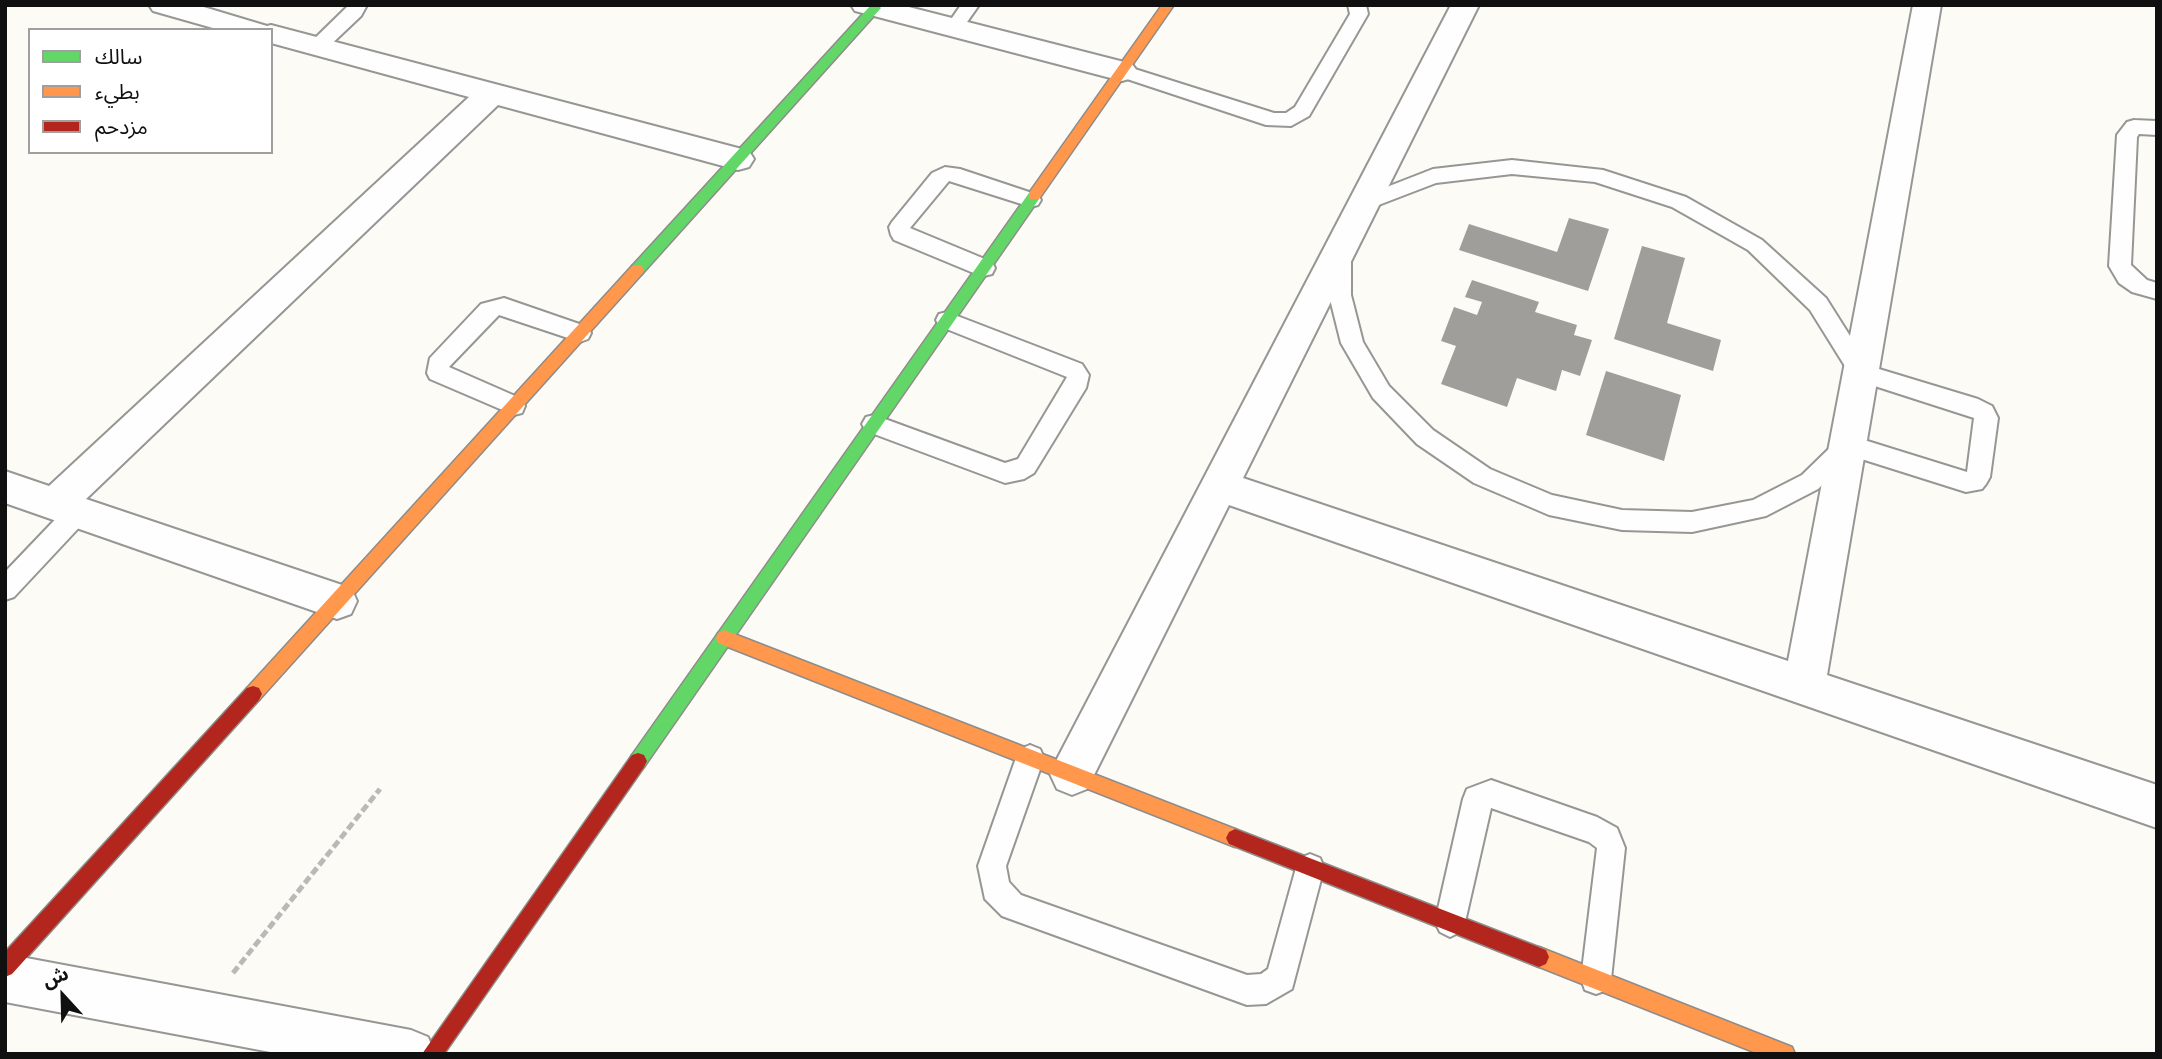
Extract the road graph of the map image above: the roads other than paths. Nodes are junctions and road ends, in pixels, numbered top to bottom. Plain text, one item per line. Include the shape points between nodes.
1 (358, 5) edge
2 (1168, 5) edge
3 (1357, 5) edge
4 (1465, 5) edge
5 (1927, 5) edge
6 (870, 6) edge
7 (180, 7) edge
8 (962, 17) edge
9 (248, 28) edge
10 (273, 35) edge
11 (317, 47) junction
12 (1122, 71) junction
13 (492, 93) junction
14 (2157, 128) edge
15 (738, 159) junction
16 (1031, 200) junction
17 (1363, 204) junction
18 (1340, 249) junction
19 (984, 268) junction
20 (2157, 291) edge
21 (947, 320) junction
22 (580, 333) junction
23 (1861, 373) junction
24 (514, 406) junction
25 (874, 424) junction
26 (1848, 445) junction
27 (1219, 486) junction
28 (5, 487) edge
29 (67, 508) junction
30 (5, 589) edge
31 (337, 601) junction
32 (724, 638) junction
33 (1804, 686) junction
34 (1030, 758) junction
35 (1072, 774) junction
36 (2157, 807) edge
37 (1310, 868) junction
38 (1450, 922) junction
39 (5, 967) edge
40 (5, 978) edge
41 (1595, 979) junction
42 (411, 1054) edge
43 (432, 1054) edge
44 (1785, 1054) edge

1 - 11 lane
2 - 12 street
3 - 12 lane via 1359,14 1302,111 1290,119 1273,120
4 - 17 street
5 - 23 street
6 - 8 street
6 - 15 street
7 - 9 street
8 - 12 street
10 - 11 street
11 - 13 street
12 - 16 street
13 - 15 street
13 - 29 street
14 - 20 lane via 2134,127 2127,135 2120,267 2140,286
15 - 22 street
16 - 19 street
16 - 19 lane via 946,174 899,227 901,234
17 - 18 street
17 - 23 lane via 1433,176 1512,167 1596,175 1679,202 1755,245 1818,304
18 - 26 lane via 1340,295 1352,343 1381,392 1425,437 1482,476 1549,505 1622,520 1692,522 1757,509 1810,482
18 - 27 street
19 - 21 street
21 - 25 street
21 - 25 lane via 1074,370 1078,376 1026,466 1005,473
22 - 24 street
22 - 24 lane via 496,307 438,365 438,373
23 - 26 street
23 - 26 lane via 1978,408 1986,418 1978,477 1966,482
24 - 31 street
25 - 32 street
26 - 33 street
27 - 33 street
27 - 35 street
28 - 29 street
29 - 30 lane
29 - 31 street
31 - 39 street
32 - 34 street
32 - 43 street
33 - 36 street
34 - 35 street
34 - 37 lane via 992,866 995,889 1012,906 1247,990 1266,989 1281,978
35 - 37 street
37 - 38 street
38 - 41 street
38 - 41 lane via 1477,799 1483,795 1597,831 1611,848
40 - 42 street
41 - 44 street

